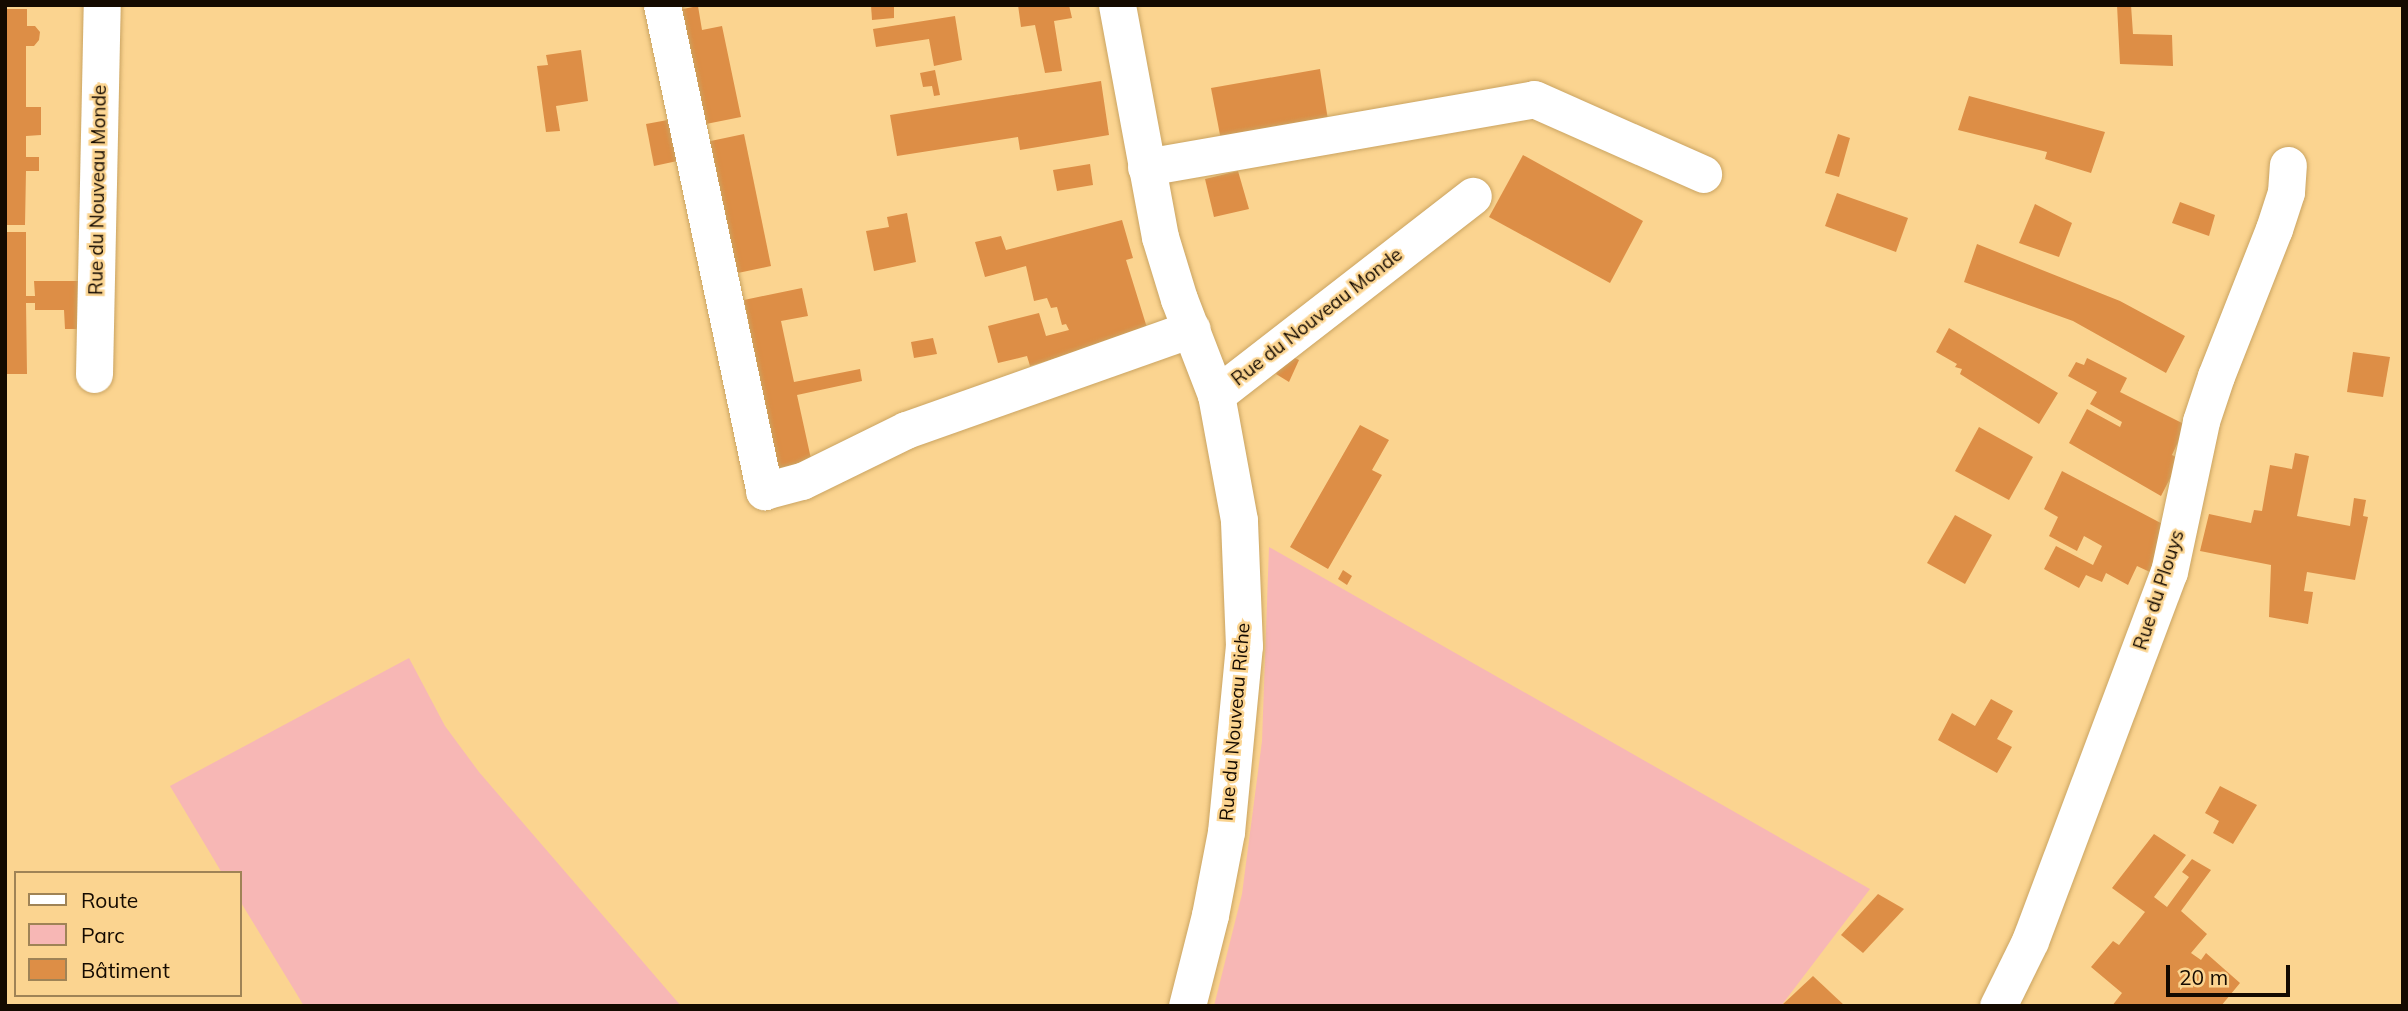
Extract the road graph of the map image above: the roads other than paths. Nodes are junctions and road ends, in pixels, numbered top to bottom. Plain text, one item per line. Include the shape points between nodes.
1 (102, 5) edge
2 (662, 5) edge
3 (1117, 5) edge
4 (2288, 165) dead end
5 (1146, 167) junction
6 (1703, 174) dead end
7 (1473, 196) dead end
8 (1192, 329) junction
9 (94, 374) dead end
10 (1216, 395) junction
11 (1187, 1006) edge
12 (1998, 1006) edge

1 - 9 street, Rue du Nouveau Monde
2 - 8 street via 764,491 802,481 906,430
3 - 5 street, Rue du Nouveau Monde
4 - 12 street, Rue du Plouys via 2286,192 2274,229 2201,421 2169,572 2030,941
5 - 6 street via 1534,99
5 - 8 street, Rue du Nouveau Monde via 1168,266
7 - 10 street, Rue du Nouveau Monde
8 - 10 street, Rue du Nouveau Monde
10 - 11 street, Rue du Nouveau Riche via 1239,520 1243,658 1226,832

